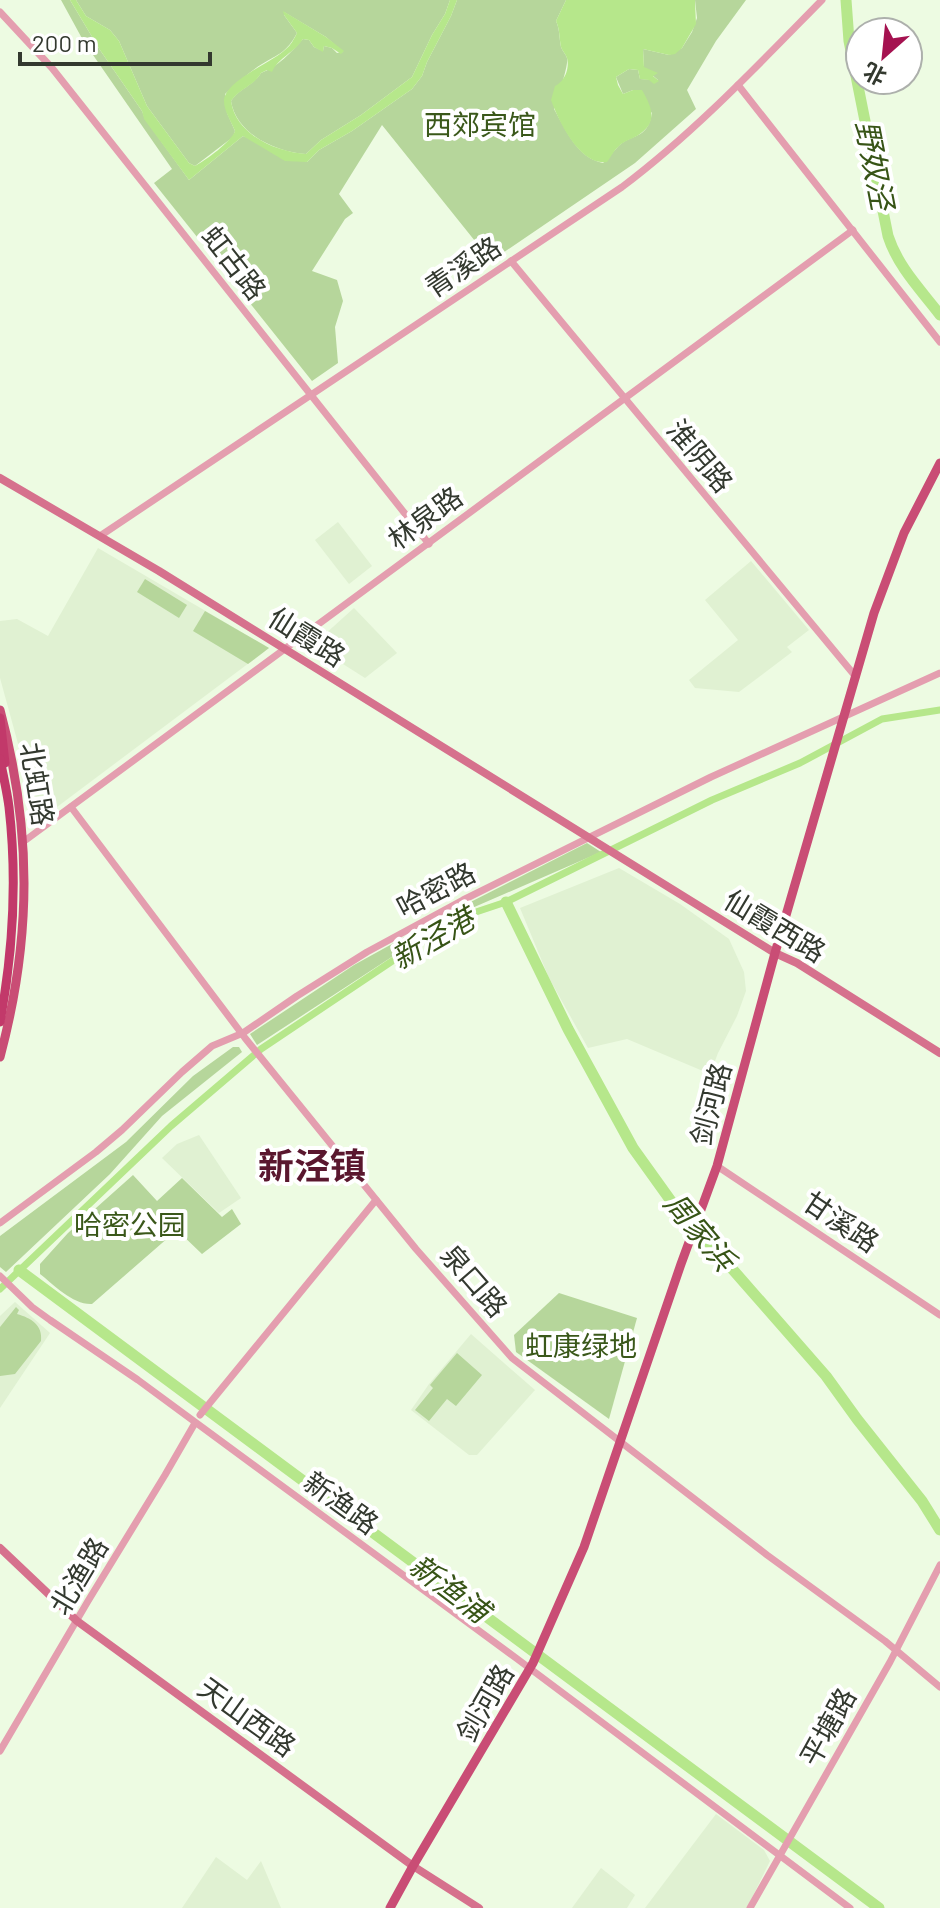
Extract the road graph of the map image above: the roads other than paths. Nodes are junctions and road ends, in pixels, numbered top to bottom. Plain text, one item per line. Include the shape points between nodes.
1 (822, 0) edge
2 (0, 12) edge
3 (738, 85) junction
4 (853, 230) junction
5 (511, 261) junction
6 (940, 342) edge
7 (311, 394) junction
8 (624, 398) junction
9 (940, 463) edge
10 (0, 478) edge
11 (100, 536) junction
12 (429, 544) junction
13 (284, 649) junction
14 (940, 673) edge
15 (856, 677) junction
16 (0, 710) edge
17 (844, 717) junction
18 (0, 718) edge
19 (0, 759) edge
20 (9, 807) junction
21 (71, 807) junction
22 (588, 838) junction
23 (23, 842) junction
24 (775, 953) junction
25 (0, 1020) edge
26 (244, 1035) junction
27 (940, 1053) edge
28 (0, 1057) edge
29 (717, 1166) junction
30 (376, 1200) junction
31 (0, 1223) edge
32 (0, 1276) edge
33 (940, 1315) edge
34 (197, 1419) junction
35 (619, 1442) junction
36 (0, 1548) edge
37 (940, 1565) edge
38 (77, 1621) junction
39 (895, 1650) junction
40 (530, 1669) junction
41 (940, 1687) edge
42 (0, 1751) edge
43 (782, 1852) junction
44 (413, 1866) junction
45 (390, 1908) edge
46 (479, 1908) edge
47 (750, 1908) edge
48 (850, 1908) edge

1 - 3 street, 青溪路
2 - 7 street, 虹古路 via 52,68
3 - 4 street
3 - 5 street, 青溪路 via 666,153
4 - 6 street
4 - 8 street, 林泉路
5 - 7 street, 青溪路
5 - 8 street, 淮阴路
7 - 11 street, 青溪路
7 - 12 street, 虹古路
8 - 12 street, 林泉路
8 - 15 street, 淮阴路
9 - 15 main road, 剑河路 via 904,533
10 - 11 main road, 仙霞路
11 - 13 main road, 仙霞路
12 - 13 street, 林泉路
13 - 21 street, 林泉路
13 - 22 main road, 仙霞路
14 - 17 street, 哈密路
15 - 17 main road, 剑河路
16 - 23 main road, 北虹路 via 19,791
17 - 22 street, 哈密路
17 - 24 main road, 剑河路
18 - 20 highway
19 - 20 highway
20 - 25 highway via 13,876
21 - 23 street, 林泉路
21 - 26 street, 泉口路
22 - 24 main road, 仙霞西路
22 - 26 street, 哈密路 via 367,952
23 - 28 main road, 北虹路 via 20,963
24 - 27 main road, 仙霞西路
24 - 29 main road, 剑河路
26 - 30 street, 泉口路
26 - 31 street, 哈密路 via 212,1046 96,1152
29 - 33 street, 甘溪路
29 - 35 main road, 剑河路
30 - 34 street, 北渔路
30 - 35 street, 泉口路 via 512,1358
32 - 34 street, 新渔路 via 50,1320
34 - 38 street, 北渔路
34 - 40 street, 新渔路
35 - 39 street, 泉口路
35 - 40 main road, 剑河路 via 584,1547
36 - 38 main road, 天山西路
37 - 39 street, 平塘路
38 - 42 street, 北渔路
38 - 44 main road, 天山西路
39 - 41 street, 泉口路
39 - 43 street, 平塘路
40 - 43 street, 新渔路
40 - 44 main road, 剑河路
43 - 47 street, 平塘路
43 - 48 street, 新渔路
44 - 45 main road, 剑河路
44 - 46 main road, 天山西路

